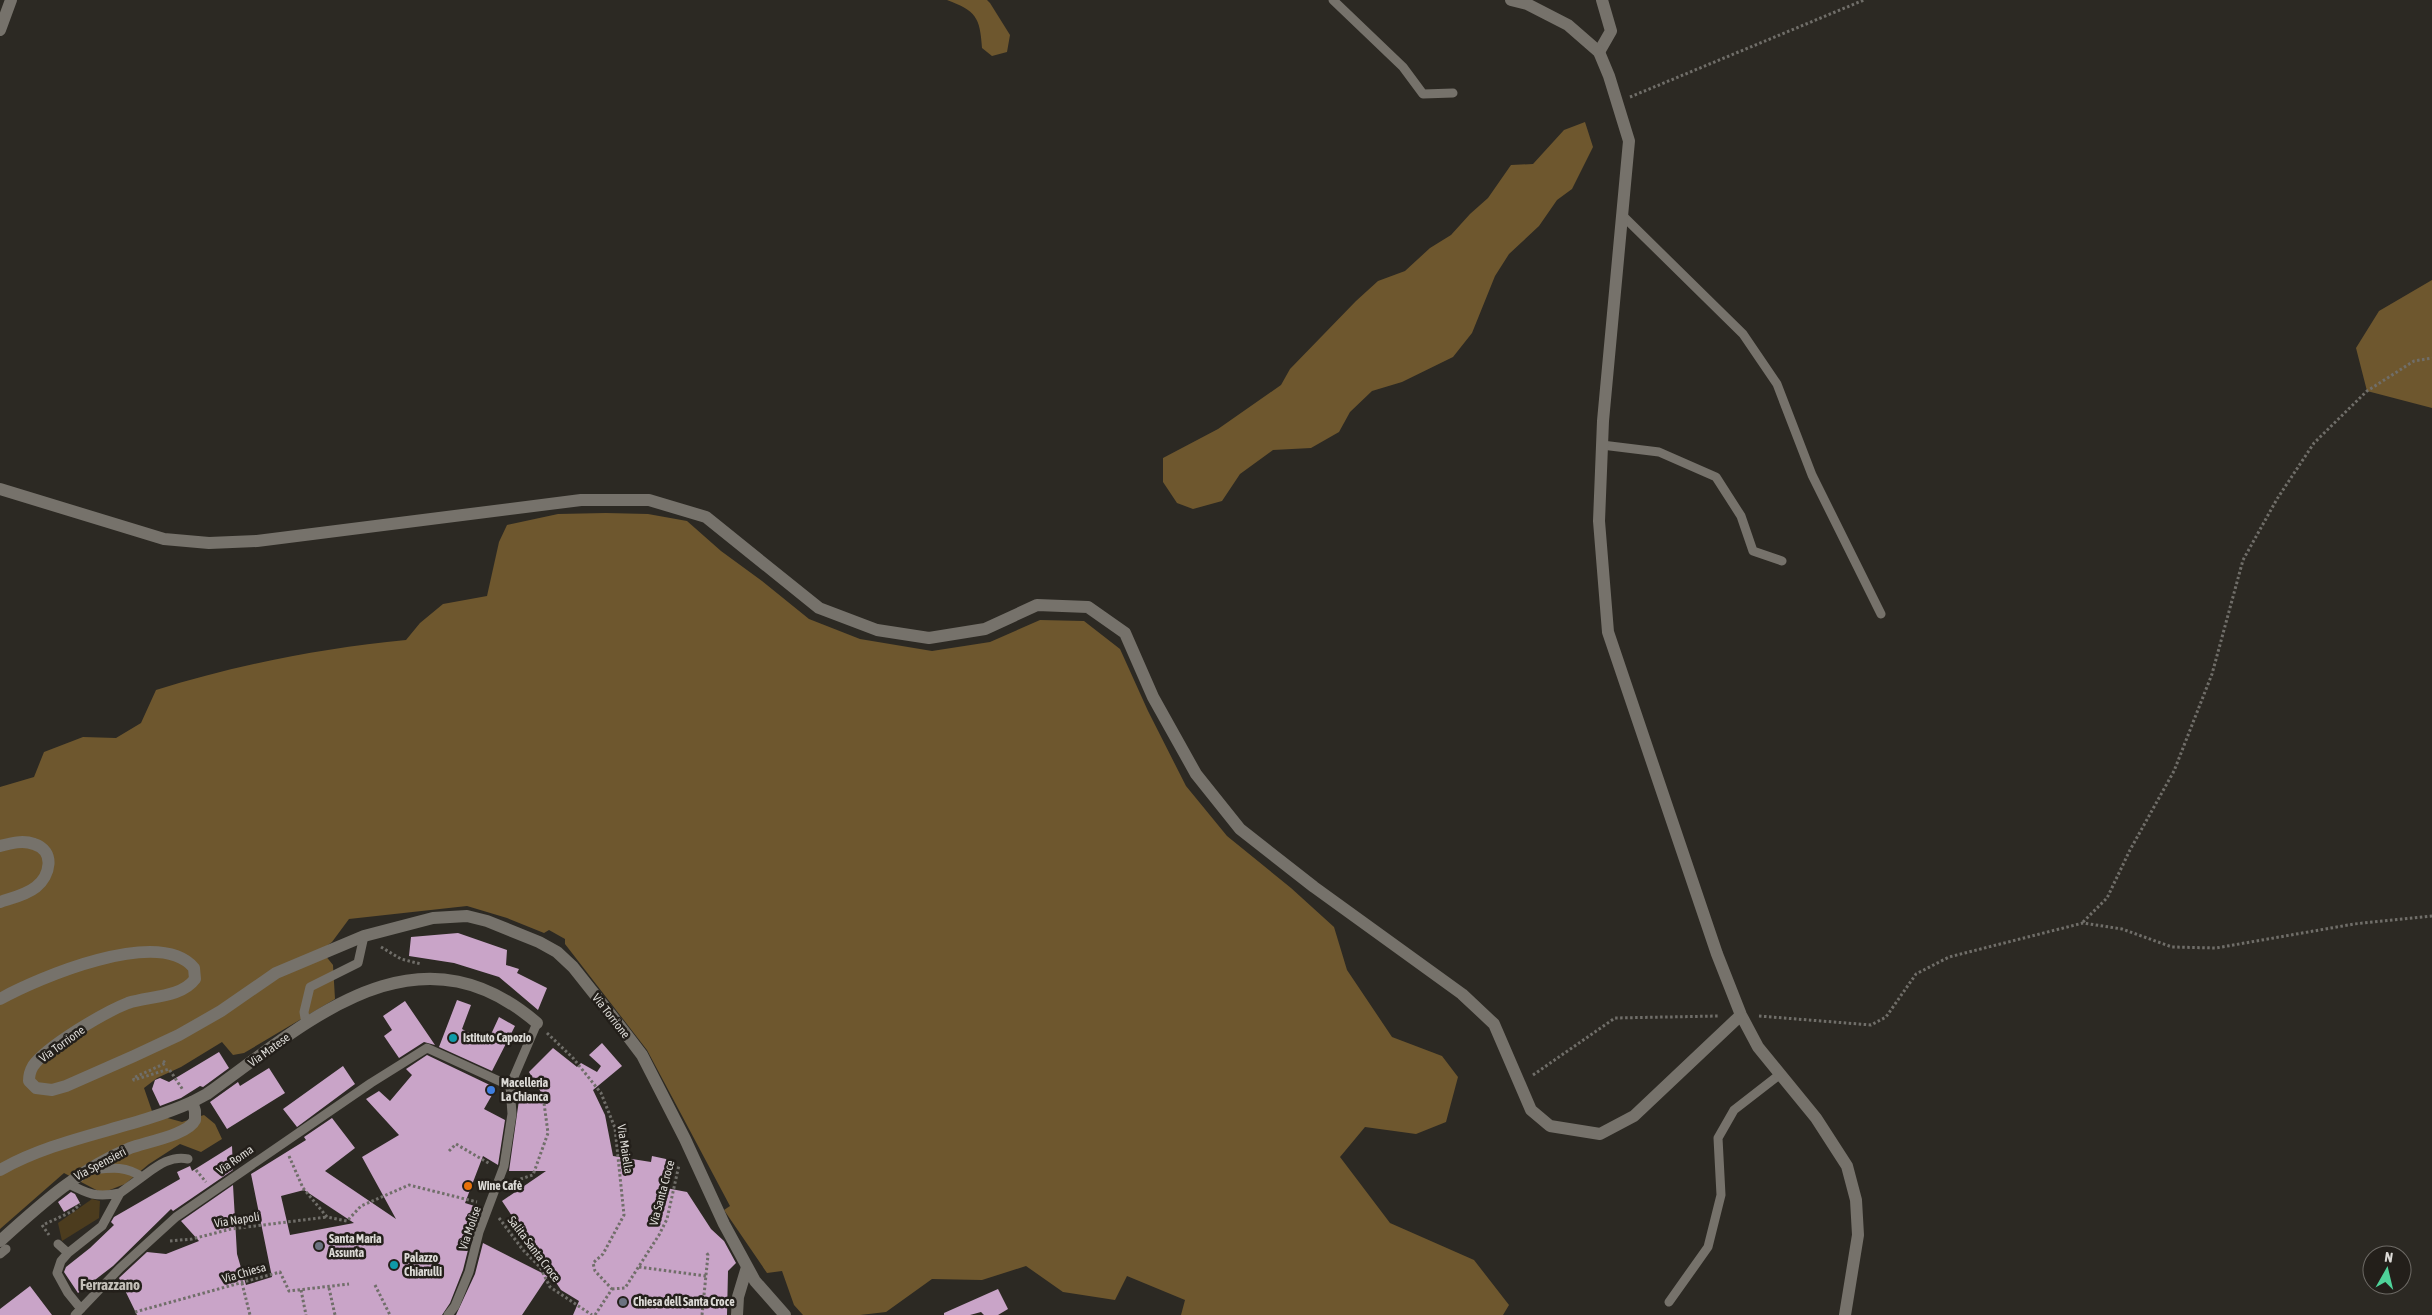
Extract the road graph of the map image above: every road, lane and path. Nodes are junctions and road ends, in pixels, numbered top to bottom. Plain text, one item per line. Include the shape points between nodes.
1 (11, 0) edge
2 (1333, 0) edge
3 (1511, 0) edge
4 (1602, 0) edge
5 (1864, 0) edge
6 (0, 30) edge
7 (1599, 52) junction
8 (1453, 93) dead end
9 (1618, 102) junction
10 (1622, 215) junction
11 (2432, 358) edge
12 (1602, 445) junction
13 (0, 489) edge
14 (1782, 561) dead end
15 (1881, 614) dead end
16 (0, 846) edge
17 (0, 902) edge
18 (2432, 916) edge
19 (2083, 923) junction
20 (364, 936) junction
21 (0, 999) edge
22 (1741, 1016) junction
23 (537, 1023) junction
24 (306, 1024) junction
25 (169, 1068) dead end
26 (1779, 1075) junction
27 (1521, 1083) junction
28 (510, 1086) junction
29 (192, 1102) junction
30 (685, 1139) junction
31 (283, 1143) junction
32 (449, 1151) dead end
33 (482, 1159) dead end
34 (188, 1160) joint
35 (0, 1170) edge
36 (85, 1170) junction
37 (142, 1177) junction
38 (67, 1183) junction
39 (496, 1187) junction
40 (214, 1191) junction
41 (120, 1193) junction
42 (89, 1194) junction
43 (466, 1199) dead end
44 (491, 1206) junction
45 (327, 1217) junction
46 (42, 1225) dead end
47 (149, 1241) junction
48 (58, 1244) dead end
49 (2, 1248) edge
50 (706, 1252) dead end
51 (68, 1253) junction
52 (639, 1267) junction
53 (748, 1267) junction
54 (706, 1276) junction
55 (242, 1283) junction
56 (349, 1284) dead end
57 (375, 1285) dead end
58 (329, 1288) junction
59 (612, 1289) junction
60 (301, 1290) junction
61 (1669, 1302) dead end
62 (78, 1312) edge
63 (135, 1312) dead end
64 (250, 1315) edge
65 (306, 1315) edge
66 (335, 1315) edge
67 (390, 1315) edge
68 (448, 1315) edge
69 (594, 1315) edge
70 (702, 1315) edge
71 (737, 1315) edge
72 (785, 1315) edge
73 (1845, 1315) edge

1 - 6 street
2 - 8 lane via 1403,67 1423,94
3 - 7 street via 1527,4 1568,24
4 - 7 street via 1611,32
5 - 9 path
7 - 9 street
9 - 10 street via 1629,141
10 - 12 street
10 - 15 lane via 1742,334 1777,384 1812,476
11 - 19 path via 2414,361 2366,391 2314,443 2277,499 2243,560 2212,674 2174,771 2107,898
12 - 14 lane via 1659,452 1716,477 1741,516 1753,551
12 - 22 street via 1599,521 1608,632
13 - 27 street via 164,539 209,543 257,541 581,500 649,500 706,517 819,608 877,630 929,638 985,629 1037,605 1088,607 1125,633 1154,698 1196,774 1240,829 1321,893 1462,994 1494,1024
16 - 17 street via 34,844 45,852 49,862 46,874 35,888
18 - 19 path via 2354,924 2216,948 2172,947 2122,929
19 - 22 path via 1949,957 1916,974 1886,1018 1871,1024
20 - 21 street, Via Torrione via 276,973 221,1011 178,1035 80,1081 52,1090 36,1088 29,1081 31,1071 41,1058 113,1010 186,988 196,979 194,968 185,960 162,954 119,955 64,971
20 - 24 lane via 358,962 310,987 304,1012
20 - 30 street, Via Torrione via 425,920 467,916 496,924 552,948 573,967 642,1055
22 - 26 street
22 - 27 path via 1615,1018
22 - 27 street via 1634,1116 1600,1134 1550,1126 1531,1110
23 - 24 street, Via Matese via 503,998 476,985 420,978 370,990
23 - 28 lane
23 - 59 path, Via Maiella via 573,1058 601,1093 615,1128 624,1215 603,1254 593,1263 594,1271
24 - 29 street, Via Matese
25 - 29 path
26 - 61 lane via 1734,1110 1718,1138 1721,1195 1708,1247
26 - 73 street via 1827,1133 1847,1166 1852,1183 1858,1235
28 - 31 lane, Via Roma via 427,1048
28 - 39 lane, Via Molise via 512,1114 504,1166
28 - 39 path via 544,1103 548,1133 533,1175
29 - 35 street, Via Matese via 169,1112 92,1133
29 - 36 street, Via Spensieri via 196,1117 194,1124 187,1129 138,1145
30 - 52 path, Via Santa Croce via 666,1218
30 - 53 street, Via Torrione via 724,1224
31 - 40 lane, Via Roma
31 - 45 path via 303,1188
32 - 33 path via 456,1144
34 - 37 lane via 177,1157
34 - 40 path
36 - 37 lane via 122,1167
36 - 38 street, Via Spensieri
37 - 41 lane
38 - 42 lane
38 - 49 street, Via Spensieri
39 - 44 lane, Via Molise
40 - 47 lane, Via Roma via 176,1217
41 - 42 lane
41 - 51 lane via 102,1226
42 - 46 path via 73,1211
43 - 45 path, Via Napoli via 408,1185 361,1206 347,1221
44 - 68 lane, Via Molise via 469,1272
44 - 69 path, Salita Santa Croce via 523,1250 540,1267 550,1287
45 - 47 path, Via Napoli via 231,1228 175,1241
47 - 62 lane, Via Roma
48 - 51 lane
50 - 54 path
51 - 62 lane via 57,1273
52 - 54 path
52 - 59 path, Via Santa Croce via 625,1288
53 - 71 street via 738,1297
53 - 72 street, Via Torrione
54 - 70 path
55 - 60 path, Via Chiesa via 280,1272 289,1291
55 - 63 path, Via Chiesa
55 - 64 path
56 - 58 path
57 - 67 path
58 - 60 path
58 - 66 path
59 - 69 path, Via Santa Croce
60 - 65 path

